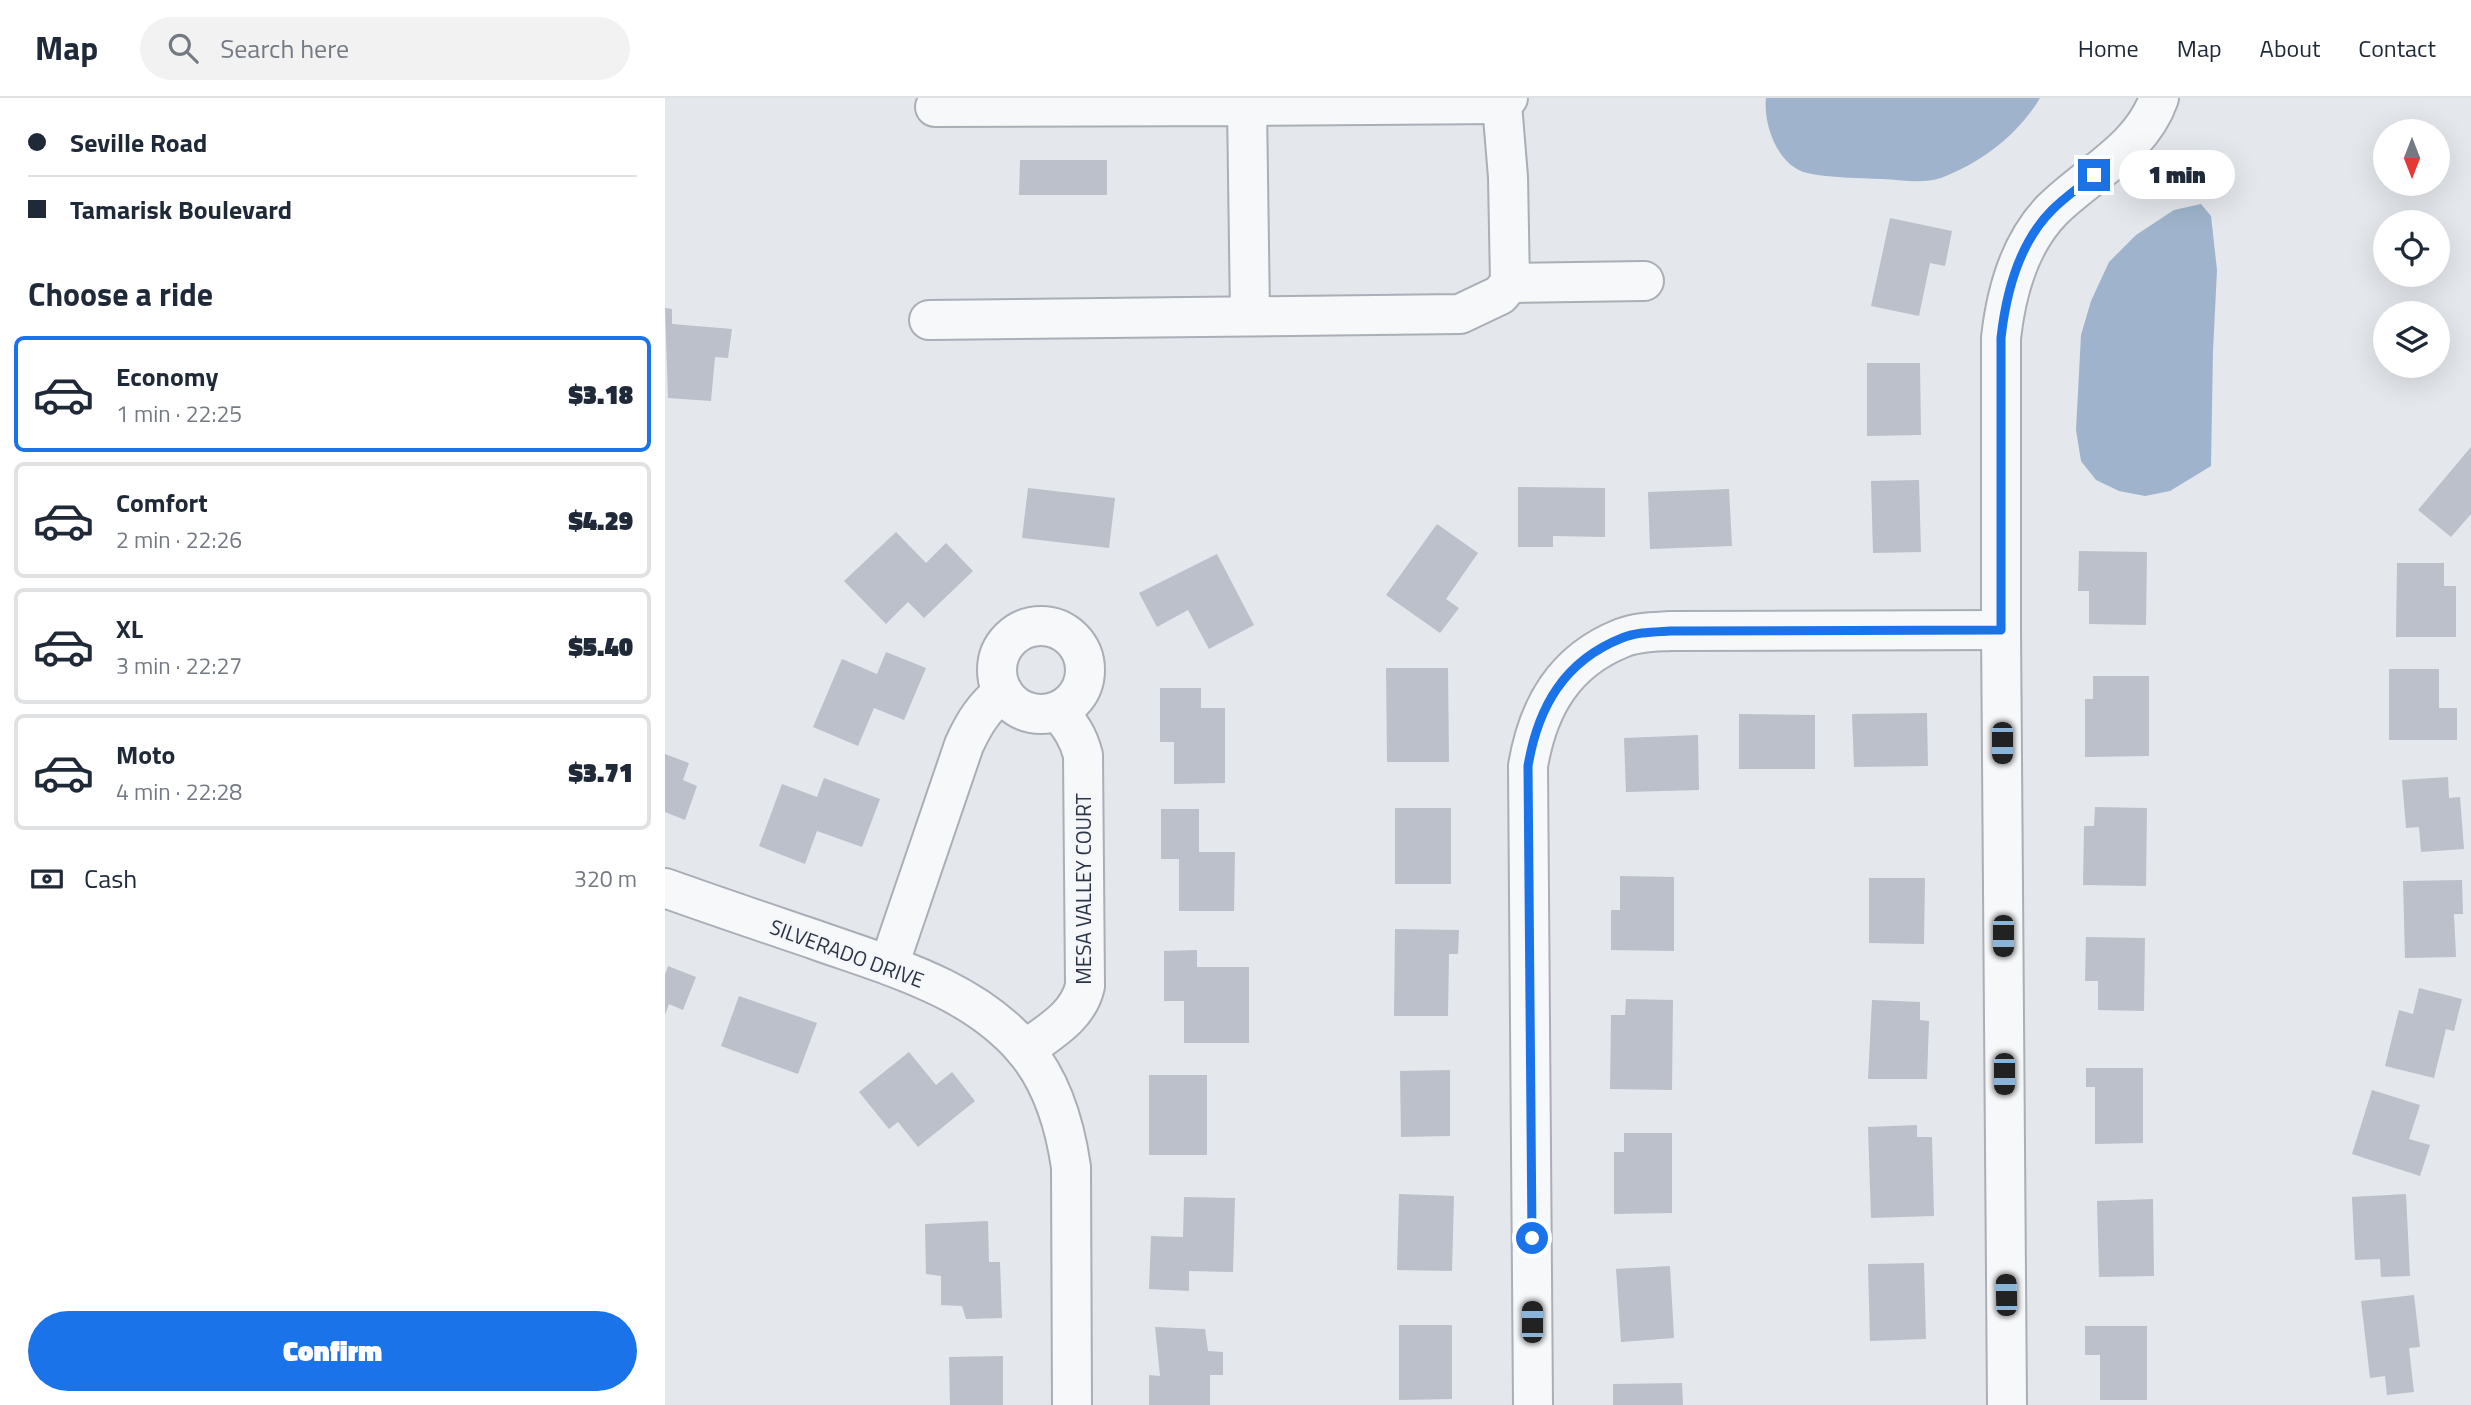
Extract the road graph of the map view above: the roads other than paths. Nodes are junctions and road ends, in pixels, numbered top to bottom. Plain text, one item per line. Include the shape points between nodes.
1 (2158, 98) edge
2 (1505, 101) edge
3 (1170, 102) edge
4 (1247, 106) junction
5 (935, 107) dead end
6 (1644, 281) dead end
7 (1510, 283) junction
8 (1250, 316) junction
9 (929, 320) dead end
10 (2001, 630) junction
11 (1003, 692) junction
12 (1058, 711) junction
13 (665, 888) edge
14 (889, 965) junction
15 (1025, 1050) junction
16 (1072, 1405) edge
17 (1533, 1405) edge
18 (2007, 1405) edge

1 - 10 street via 2137,136 2052,210 2036,231 2008,296 2001,338
2 - 4 street
2 - 7 street
3 - 4 street
3 - 5 street
4 - 8 street
6 - 7 street
7 - 8 street via 1500,295 1460,314
8 - 9 street
10 - 17 street via 1640,633 1587,657 1550,698 1537,724 1528,766
10 - 18 street
11 - 12 street via 1021,709 1045,714
11 - 12 street via 997,663 1012,637 1040,626 1055,629 1079,647 1084,662 1080,691
11 - 14 street via 987,704 964,745
12 - 15 street, MESA VALLEY COURT via 1078,738 1083,755 1084,986 1073,1012
13 - 14 street, SILVERADO DRIVE
14 - 15 street, SILVERADO DRIVE via 986,1014
15 - 16 street, SILVERADO DRIVE via 1044,1077 1056,1107 1071,1167

